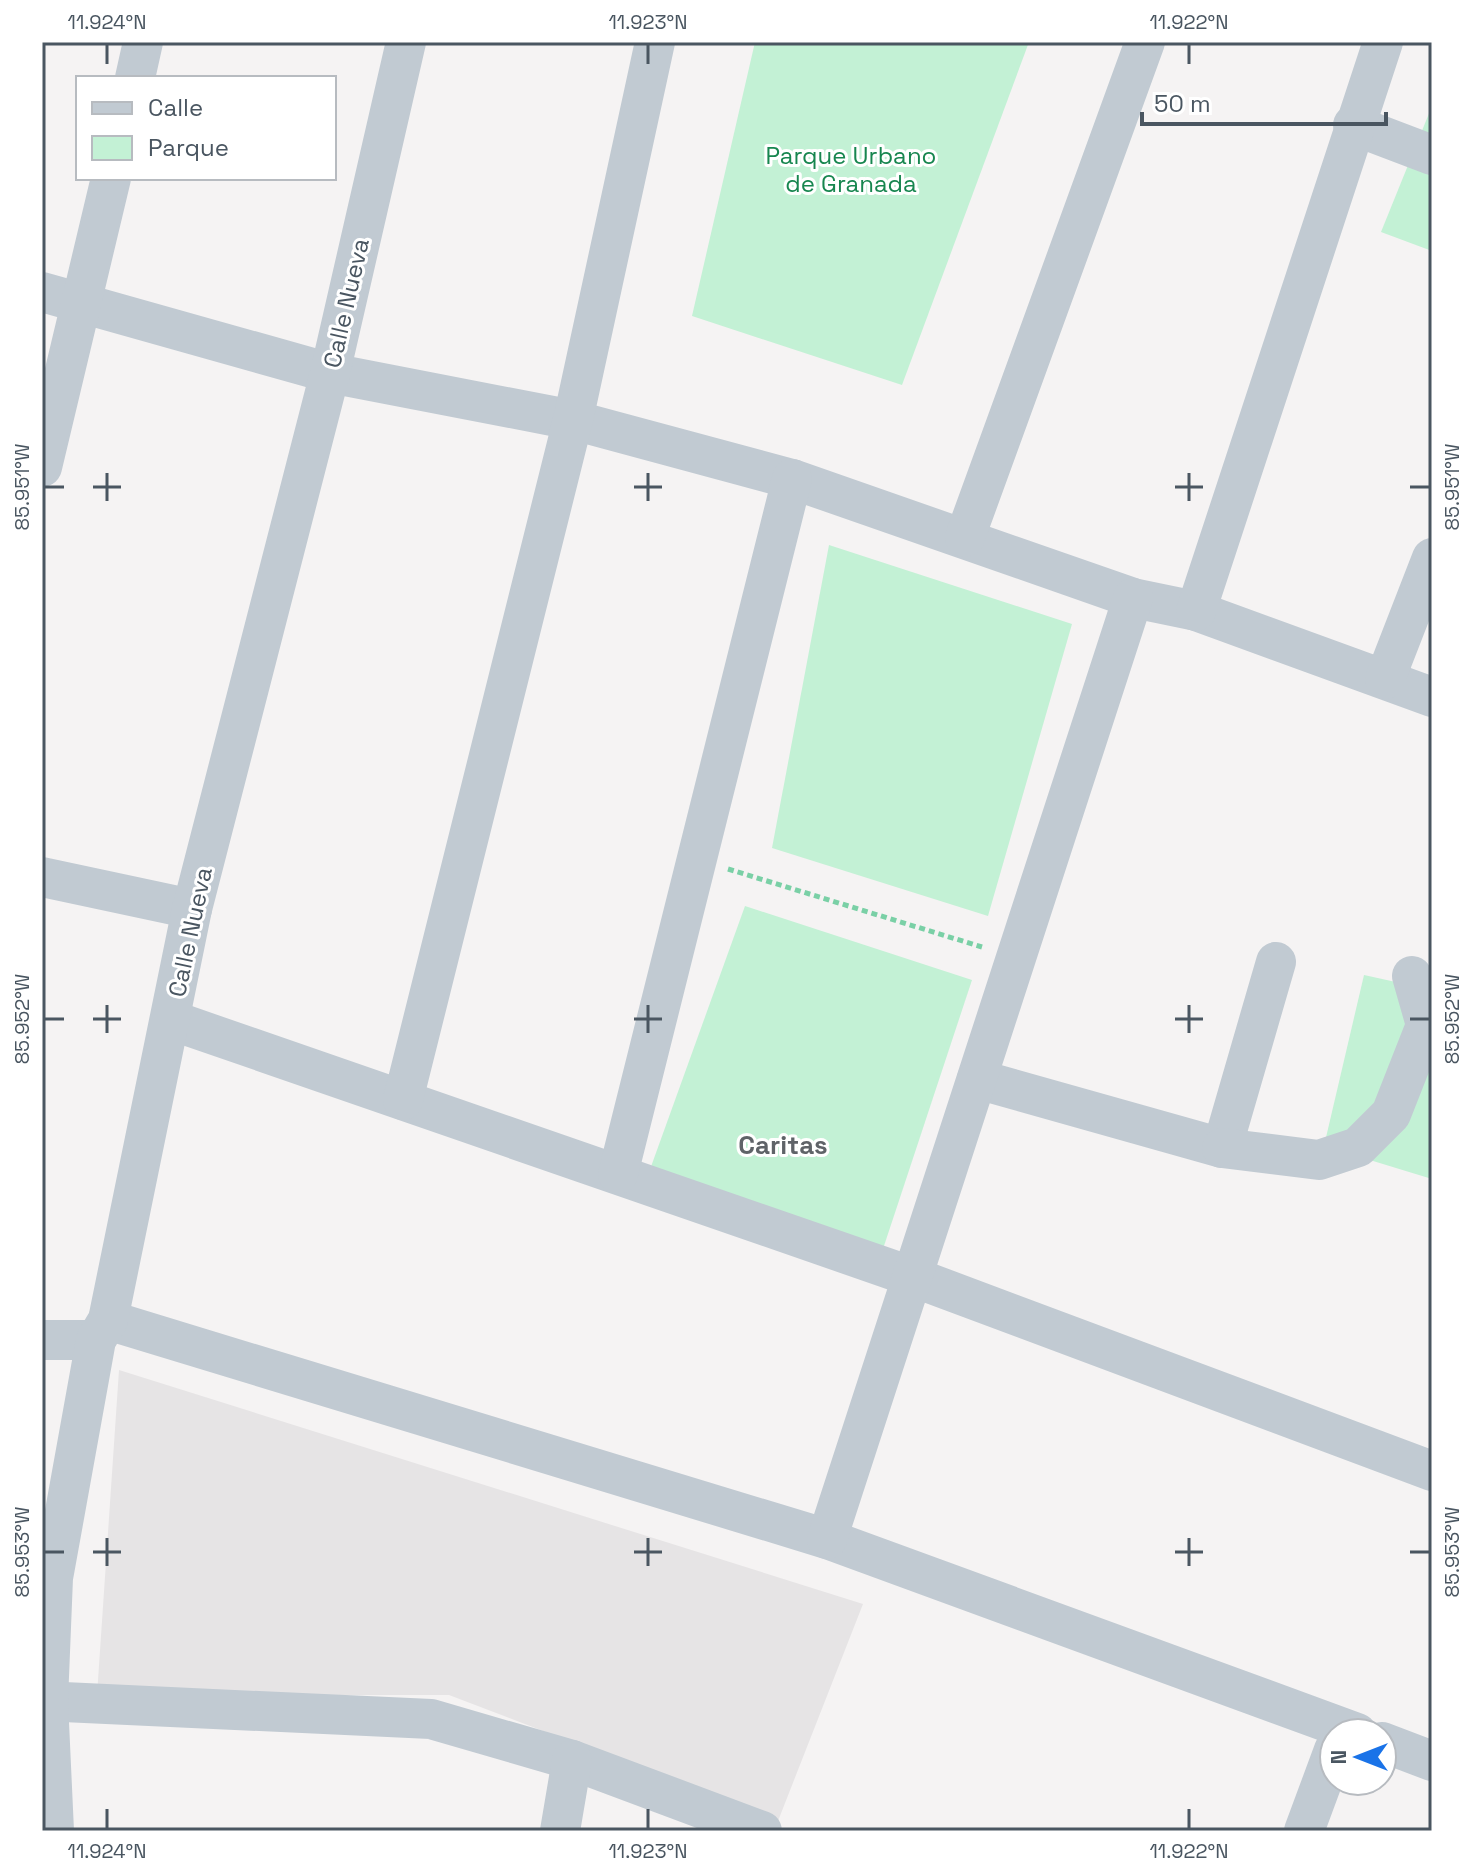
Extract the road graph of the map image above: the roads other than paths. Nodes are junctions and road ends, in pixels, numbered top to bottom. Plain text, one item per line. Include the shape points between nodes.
1 (143, 42) edge
2 (406, 42) edge
3 (655, 42) edge
4 (1145, 42) edge
5 (1383, 42) edge
6 (135, 76) edge
7 (1353, 125) junction
8 (1432, 155) edge
9 (111, 180) edge
10 (42, 292) edge
11 (81, 303) junction
12 (330, 373) junction
13 (573, 420) junction
14 (42, 467) edge
15 (792, 479) junction
16 (965, 537) junction
17 (1432, 558) edge
18 (1133, 598) junction
19 (1196, 611) junction
20 (1385, 679) junction
21 (1432, 697) edge
22 (42, 877) edge
23 (192, 909) junction
24 (1276, 962) dead end
25 (1412, 976) dead end
26 (171, 1020) junction
27 (977, 1079) junction
28 (403, 1100) junction
29 (1222, 1148) junction
30 (618, 1174) junction
31 (913, 1277) junction
32 (102, 1330) junction
33 (42, 1340) edge
34 (1432, 1471) edge
35 (827, 1539) junction
36 (45, 1701) edge
37 (1318, 1726) edge
38 (1398, 1748) edge
39 (572, 1760) junction
40 (1432, 1761) edge
41 (1318, 1797) edge
42 (54, 1831) edge
43 (560, 1831) edge
44 (762, 1831) edge
45 (1304, 1831) edge

1 - 6 street
2 - 12 street, Calle Nueva
3 - 13 street
4 - 16 street
5 - 7 street
7 - 8 street
7 - 19 street
9 - 11 street
10 - 11 street
11 - 12 street
11 - 14 street
12 - 13 street
12 - 23 street, Calle Nueva
13 - 15 street
13 - 28 street
15 - 16 street
15 - 30 street
16 - 18 street
17 - 20 street
18 - 19 street
18 - 27 street
19 - 20 street
20 - 21 street
22 - 23 street
23 - 26 street, Calle Nueva
24 - 29 street
25 - 29 street via 1426,1025 1391,1114 1358,1147 1319,1160
26 - 28 street
26 - 32 street, Calle Nueva
27 - 29 street
27 - 31 street
28 - 30 street
30 - 31 street
31 - 34 street
31 - 35 street
32 - 33 street
32 - 35 street
32 - 36 street, Calle Nueva via 53,1578
35 - 37 street
36 - 39 street via 431,1719
36 - 42 street, Calle Nueva
38 - 40 street
39 - 43 street
39 - 44 street
41 - 45 street

